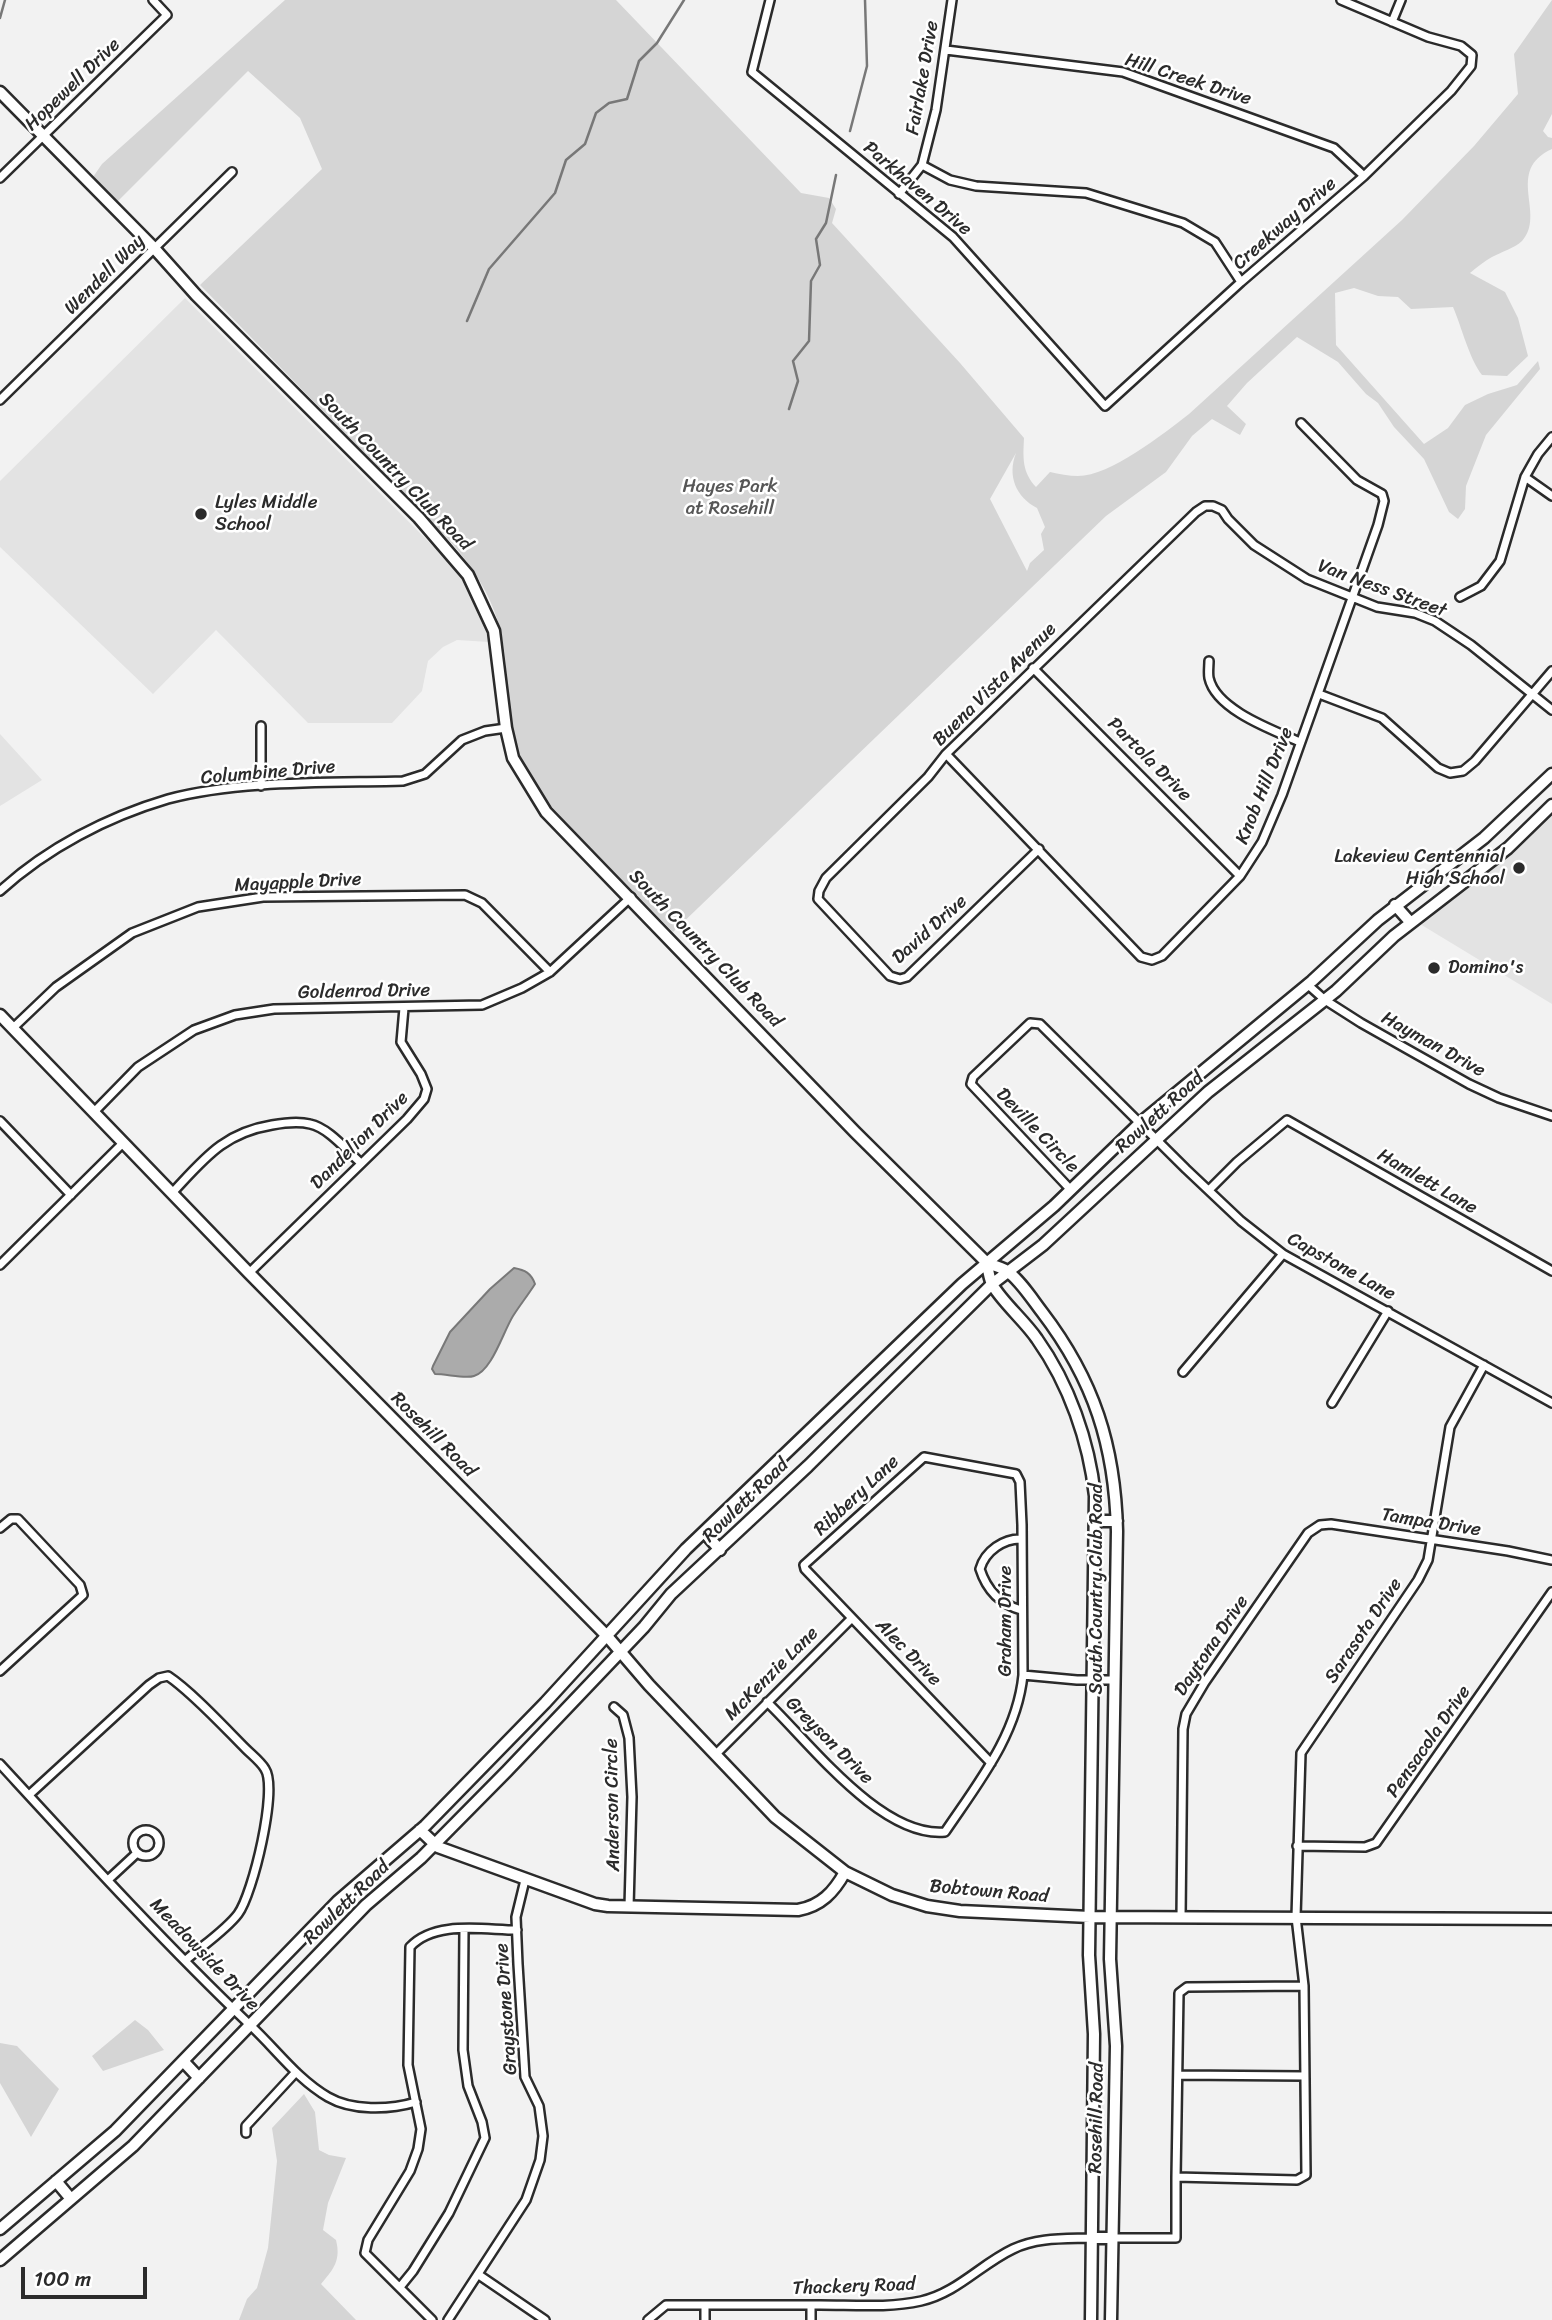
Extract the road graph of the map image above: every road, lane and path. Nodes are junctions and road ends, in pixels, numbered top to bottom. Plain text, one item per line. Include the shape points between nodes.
1 (153, 0) edge
2 (770, 0) edge
3 (951, 0) edge
4 (1341, 0) edge
5 (1401, 0) edge
6 (1392, 22) junction
7 (946, 50) junction
8 (0, 92) edge
9 (43, 136) junction
10 (922, 165) junction
11 (232, 172) dead end
12 (1364, 176) junction
13 (0, 178) edge
14 (899, 194) junction
15 (154, 248) junction
16 (1241, 282) junction
17 (0, 400) edge
18 (1105, 406) joint
19 (1301, 423) dead end
20 (1552, 438) edge
21 (1525, 477) junction
22 (1552, 496) edge
23 (1201, 508) joint
24 (1460, 597) dead end
25 (1352, 598) junction
26 (1209, 661) dead end
27 (1033, 668) junction
28 (1552, 671) edge
29 (1533, 693) junction
30 (1319, 694) junction
31 (1552, 709) edge
32 (261, 726) dead end
33 (506, 728) junction
34 (1300, 741) junction
35 (946, 754) junction
36 (1552, 774) edge
37 (261, 786) junction
38 (1552, 805) edge
39 (1483, 838) junction
40 (1038, 849) junction
41 (1503, 851) junction
42 (1240, 876) junction
43 (0, 891) edge
44 (819, 891) joint
45 (631, 897) junction
46 (1395, 905) junction
47 (1411, 923) junction
48 (550, 972) junction
49 (1307, 985) junction
50 (1325, 1000) junction
51 (404, 1008) junction
52 (0, 1015) edge
53 (13, 1028) junction
54 (94, 1112) junction
55 (1552, 1116) edge
56 (0, 1121) edge
57 (1140, 1123) junction
58 (1155, 1139) junction
59 (123, 1143) junction
60 (361, 1163) junction
61 (1070, 1189) junction
62 (1209, 1190) junction
63 (172, 1193) junction
64 (71, 1195) junction
65 (1283, 1254) junction
66 (987, 1263) junction
67 (0, 1265) edge
68 (1007, 1271) junction
69 (1552, 1271) edge
70 (249, 1273) junction
71 (992, 1284) junction
72 (1388, 1311) junction
73 (1483, 1365) junction
74 (1184, 1372) dead end
75 (1552, 1403) edge
76 (1332, 1404) dead end
77 (1016, 1474) joint
78 (1096, 1521) junction
79 (1117, 1521) junction
80 (0, 1528) edge
81 (705, 1533) junction
82 (1308, 1533) joint
83 (1022, 1539) junction
84 (1431, 1539) junction
85 (720, 1550) junction
86 (1552, 1560) edge
87 (804, 1564) joint
88 (1552, 1592) edge
89 (1021, 1611) junction
90 (852, 1618) junction
91 (607, 1636) junction
92 (619, 1652) junction
93 (0, 1671) edge
94 (1023, 1675) junction
95 (1094, 1679) junction
96 (1115, 1680) junction
97 (767, 1702) junction
98 (614, 1707) dead end
99 (716, 1754) junction
100 (0, 1763) edge
101 (991, 1763) junction
102 (29, 1795) junction
103 (420, 1830) junction
104 (945, 1832) joint
105 (433, 1843) junction
106 (1297, 1846) junction
107 (136, 1853) dead end
108 (845, 1872) junction
109 (109, 1879) junction
110 (525, 1880) junction
111 (629, 1907) junction
112 (1090, 1917) junction
113 (1112, 1917) junction
114 (1181, 1917) junction
115 (1296, 1917) junction
116 (1552, 1919) edge
117 (464, 1929) junction
118 (517, 1930) junction
119 (186, 1960) junction
120 (1304, 1986) junction
121 (233, 2009) junction
122 (250, 2024) junction
123 (184, 2062) junction
124 (296, 2072) junction
125 (1178, 2075) junction
126 (1304, 2076) junction
127 (199, 2078) junction
128 (416, 2102) junction
129 (246, 2133) dead end
130 (1177, 2177) junction
131 (56, 2181) junction
132 (71, 2199) junction
133 (0, 2229) edge
134 (1092, 2238) junction
135 (1113, 2238) junction
136 (0, 2260) edge
137 (479, 2275) junction
138 (400, 2287) junction
139 (705, 2305) junction
140 (811, 2305) junction
141 (432, 2320) edge
142 (448, 2320) edge
143 (545, 2320) edge
144 (648, 2320) edge
145 (705, 2320) edge
146 (811, 2320) edge
147 (1091, 2320) edge
148 (1111, 2320) edge

1 - 9 street, Hopewell Drive via 167,15
2 - 14 street, Parkhaven Drive via 752,72
3 - 7 street, Fairlake Drive
4 - 6 street
5 - 6 street
6 - 12 street, Creekway Drive via 1461,46 1472,55 1471,65 1451,91
7 - 10 street, Fairlake Drive
7 - 12 street, Hill Creek Drive via 1123,72 1334,148
8 - 9 street, South Country Club Road
9 - 13 street, Hopewell Drive
9 - 15 street, South Country Club Road
10 - 14 street, Fairlake Drive
10 - 16 street via 950,180 975,186 1086,193 1183,223 1216,242
11 - 15 street, Wendell Way
12 - 16 street, Creekway Drive
14 - 18 street, Parkhaven Drive via 953,237
15 - 17 street, Wendell Way
15 - 33 street, South Country Club Road via 419,518 468,575 494,631
16 - 18 street, Creekway Drive
19 - 25 street, Knob Hill Drive via 1357,480 1382,494 1378,525
20 - 21 street
21 - 22 street
21 - 24 street via 1500,561 1481,586
23 - 25 street, Van Ness Street via 1222,510 1272,558
23 - 27 street, Buena Vista Avenue
25 - 29 street, Van Ness Street via 1435,621
25 - 30 street, Knob Hill Drive
26 - 34 street via 1209,678 1218,694 1260,725
27 - 35 street, Buena Vista Avenue
27 - 42 street, Partola Drive
28 - 29 street
29 - 30 street via 1475,761 1450,774 1382,718
29 - 31 street, Van Ness Street
30 - 34 street, Knob Hill Drive
32 - 37 street
33 - 37 street, Columbine Drive via 462,740 425,774 403,781
33 - 45 street, South Country Club Road via 513,758 546,811
34 - 42 street, Knob Hill Drive via 1262,842
35 - 40 street, Knob Hill Drive
35 - 44 street, Buena Vista Avenue via 826,878
36 - 39 street, Rowlett Road
37 - 43 street, Columbine Drive via 170,799 126,814 76,836
38 - 41 street, Rowlett Road
39 - 41 street
39 - 46 street, Rowlett Road
40 - 42 street, Knob Hill Drive via 1141,957 1152,960 1162,956
40 - 44 street, David Drive via 900,979 890,976 861,946 818,899
41 - 47 street, Rowlett Road
45 - 48 street, Goldenrod Drive
45 - 66 street, South Country Club Road
46 - 47 street
46 - 49 street, Rowlett Road
47 - 50 street, Rowlett Road
48 - 51 street, Goldenrod Drive via 482,1005
48 - 53 street, Mayapple Drive via 482,902 465,895 263,897 198,907 132,933 56,987
49 - 50 street, Hayman Drive
49 - 57 street, Rowlett Road
50 - 55 street, Hayman Drive via 1479,1090
50 - 58 street, Rowlett Road
51 - 54 street, Goldenrod Drive via 274,1009 235,1015 194,1030 138,1067
51 - 60 street, Dandelion Drive via 401,1042 427,1089 407,1119
52 - 53 street, Rosehill Road
53 - 54 street, Rosehill Road
54 - 59 street, Rosehill Road
56 - 64 street
57 - 58 street, Capstone Lane
57 - 61 street, Rowlett Road
57 - 61 street, Deville Circle via 1040,1024 1030,1023 971,1084
58 - 62 street, Capstone Lane
58 - 68 street, Rowlett Road via 1051,1238
59 - 63 street, Rosehill Road
59 - 64 street
60 - 63 street via 311,1124 251,1128 203,1160
60 - 70 street, Dandelion Drive
61 - 66 street, Rowlett Road
62 - 65 street, Capstone Lane
62 - 69 street, Hamlett Lane via 1287,1120
63 - 70 street, Rosehill Road
64 - 67 street
65 - 72 street, Capstone Lane
65 - 74 street
66 - 68 street, South Country Club Road
66 - 71 street, South Country Club Road
66 - 81 street, Rowlett Road
68 - 71 street, Rowlett Road
68 - 79 street, South Country Club Road via 1051,1323 1085,1378 1106,1440
70 - 91 street, Rosehill Road
71 - 78 street, South Country Club Road via 1037,1338 1066,1390 1093,1473
71 - 85 street, Rowlett Road
72 - 73 street, Capstone Lane
72 - 76 street
73 - 75 street, Capstone Lane
73 - 84 street, Sarasota Drive via 1450,1427
77 - 83 street, Graham Drive
77 - 87 street, Ribbery Lane via 923,1457
78 - 79 street
78 - 95 street, South Country Club Road
79 - 96 street, South Country Club Road
80 - 93 street via 18,1519 80,1585 83,1594
81 - 85 street
81 - 91 street, Rowlett Road
82 - 84 street, Tampa Drive via 1331,1524
82 - 114 street, Daytona Drive via 1186,1714
83 - 89 street, Graham Drive
83 - 89 street via 1003,1542 988,1554 980,1569 991,1592
84 - 86 street, Tampa Drive
84 - 106 street, Sarasota Drive via 1418,1580 1301,1753
85 - 92 street, Rowlett Road via 671,1594
87 - 90 street, Alec Drive
88 - 106 street, Pensacola Drive via 1376,1843 1365,1847
89 - 94 street, Graham Drive
90 - 97 street, McKenzie Lane
90 - 101 street, Alec Drive
91 - 92 street, Rosehill Road
91 - 103 street, Rowlett Road
92 - 99 street, Rosehill Road
92 - 105 street, Rowlett Road
94 - 95 street
94 - 101 street, Graham Drive via 1008,1733
95 - 96 street
95 - 112 street, South Country Club Road
96 - 113 street, South Country Club Road
97 - 99 street, McKenzie Lane
97 - 104 street, Greyson Drive via 857,1794 919,1831
98 - 111 street, Anderson Circle via 623,1715 629,1738
99 - 108 street, Rosehill Road via 775,1817
100 - 102 street, Meadowside Drive
101 - 104 street, Graham Drive
102 - 109 street, Meadowside Drive
102 - 119 street via 149,1685 168,1676 266,1769 268,1800 248,1895 238,1915
103 - 105 street
103 - 121 street, Rowlett Road via 338,1901
105 - 110 street
105 - 122 street, Rowlett Road
106 - 115 street, Sarasota Drive
107 - 109 street
108 - 111 street via 830,1894 813,1907 799,1910
108 - 112 street, Bobtown Road via 928,1906
109 - 119 street, Meadowside Drive
110 - 111 street via 595,1904
110 - 118 street, Graystone Drive
112 - 113 street, Bobtown Road
112 - 134 street, Rosehill Road
113 - 114 street, Bobtown Road
113 - 135 street, Rosehill Road via 1116,2046
114 - 115 street, Bobtown Road
115 - 116 street, Bobtown Road
115 - 120 street, Sarasota Drive
117 - 118 street
117 - 128 street via 440,1931 410,1947 408,2066
117 - 138 street via 463,2050 468,2086 485,2138 449,2214
118 - 137 street, Graystone Drive via 525,2077 539,2106 543,2136 526,2200
119 - 121 street, Meadowside Drive
120 - 125 street via 1187,1987 1180,1993
120 - 126 street, Sarasota Drive
121 - 122 street, Meadowside Drive
121 - 123 street, Rowlett Road
122 - 124 street, Meadowside Drive
122 - 127 street, Rowlett Road
123 - 127 street
123 - 131 street, Rowlett Road via 115,2131
124 - 128 street, Meadowside Drive via 347,2106
124 - 129 street via 246,2126
125 - 126 street
125 - 130 street
126 - 130 street, Sarasota Drive via 1306,2175 1297,2180
127 - 132 street, Rowlett Road via 133,2146
128 - 138 street via 421,2129 410,2171 368,2240 365,2253
130 - 135 street via 1175,2238
131 - 132 street
131 - 133 street, Rowlett Road
132 - 136 street, Rowlett Road
134 - 135 street
134 - 140 street, Thackery Road via 1030,2242 939,2296 922,2301
134 - 147 street, Rosehill Road
135 - 148 street, Rosehill Road
137 - 142 street, Graystone Drive
137 - 143 street
138 - 141 street
139 - 140 street, Thackery Road
139 - 144 street, Thackery Road via 666,2305
139 - 145 street
140 - 146 street

